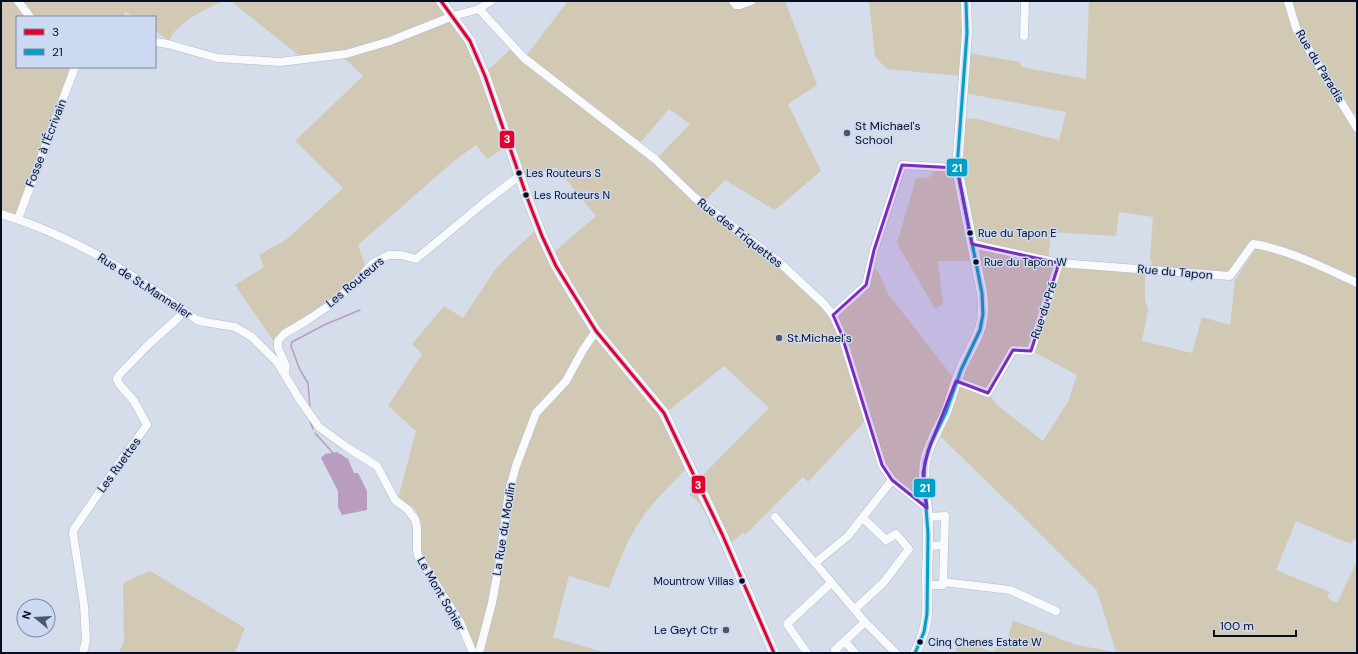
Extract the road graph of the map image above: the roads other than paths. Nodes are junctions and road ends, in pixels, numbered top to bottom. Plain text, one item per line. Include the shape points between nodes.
1 (18, 1) edge
2 (441, 1) edge
3 (491, 1) edge
4 (733, 1) edge
5 (750, 1) edge
6 (966, 1) edge
7 (1025, 1) edge
8 (1288, 1) edge
9 (479, 9) junction
10 (29, 16) edge
11 (453, 16) junction
12 (1024, 36) dead end
13 (156, 42) edge
14 (75, 68) edge
15 (1354, 117) edge
16 (1357, 128) edge
17 (957, 168) junction
18 (519, 176) junction
19 (1, 214) edge
20 (18, 219) junction
21 (972, 244) junction
22 (1059, 263) junction
23 (1357, 283) edge
24 (180, 308) junction
25 (833, 315) junction
26 (596, 331) junction
27 (285, 374) junction
28 (956, 381) junction
29 (309, 414) joint
30 (892, 480) junction
31 (927, 512) junction
32 (775, 517) dead end
33 (862, 518) junction
34 (944, 545) junction
35 (931, 546) dead end
36 (815, 563) junction
37 (943, 582) junction
38 (831, 583) junction
39 (928, 585) junction
40 (855, 609) junction
41 (1056, 611) dead end
42 (865, 622) junction
43 (845, 641) junction
44 (83, 653) edge
45 (473, 653) edge
46 (479, 653) edge
47 (774, 653) edge
48 (807, 653) edge
49 (837, 653) edge
50 (855, 653) edge
51 (896, 653) edge
52 (915, 653) edge

1 - 10 street
2 - 11 main road
3 - 9 street
4 - 5 street via 740,5
6 - 17 main road via 967,33
7 - 12 street
8 - 15 street, Rue du Paradis via 1301,37
9 - 11 street
9 - 25 street, Rue des Friquettes via 524,58 655,159 694,197 778,261
11 - 13 street via 390,41 346,54 280,62 217,58
11 - 18 main road via 470,41 485,76
14 - 20 street, Fosse à l'Écrivain
15 - 16 street, Rue du Paradis
17 - 21 main road
17 - 25 street via 902,165 874,250 866,285
18 - 26 main road via 542,236 577,302
18 - 27 street, Les Routeurs via 416,259 388,254 374,263 330,305 284,334 278,342 278,348 286,366
19 - 20 street, Rue de St.Mannelier
20 - 24 street, Rue de St.Mannelier via 98,255
21 - 22 street, Rue du Tapon
21 - 28 main road via 982,293 981,329
22 - 23 street, Rue du Tapon via 1230,276 1253,244 1266,246 1312,263
22 - 28 street, Rue du Pré via 1031,351 1013,350 988,393
24 - 27 street, Rue de St.Mannelier via 197,320 235,327 252,337 271,354
24 - 44 street, Les Ruettes via 181,314 178,318 147,346 117,379 134,401 147,425 74,529 84,605 86,640
25 - 30 street, Rue des Friquettes via 841,333 882,465
26 - 46 street, La Rue du Moulin via 566,381 536,413 516,466 509,491 492,603
26 - 47 main road via 667,418
27 - 29 street, Rue de St.Mannelier
28 - 31 main road via 925,461 923,473
29 - 45 street, Le Mont Sohier via 319,427 377,466 395,500 415,519 418,556 460,622
30 - 31 street, Rue des Friquettes
30 - 33 street
31 - 34 street via 945,516
31 - 39 main road
32 - 36 street
33 - 36 street via 848,536
33 - 40 street via 886,540 896,534 909,549 884,582
34 - 35 street
34 - 37 street
36 - 38 street
37 - 39 street via 943,585
37 - 41 street via 1010,590
38 - 40 street
38 - 48 street via 787,624
39 - 52 main road via 928,612
40 - 42 street
42 - 43 street
42 - 51 street
43 - 49 street via 835,650
43 - 50 street

